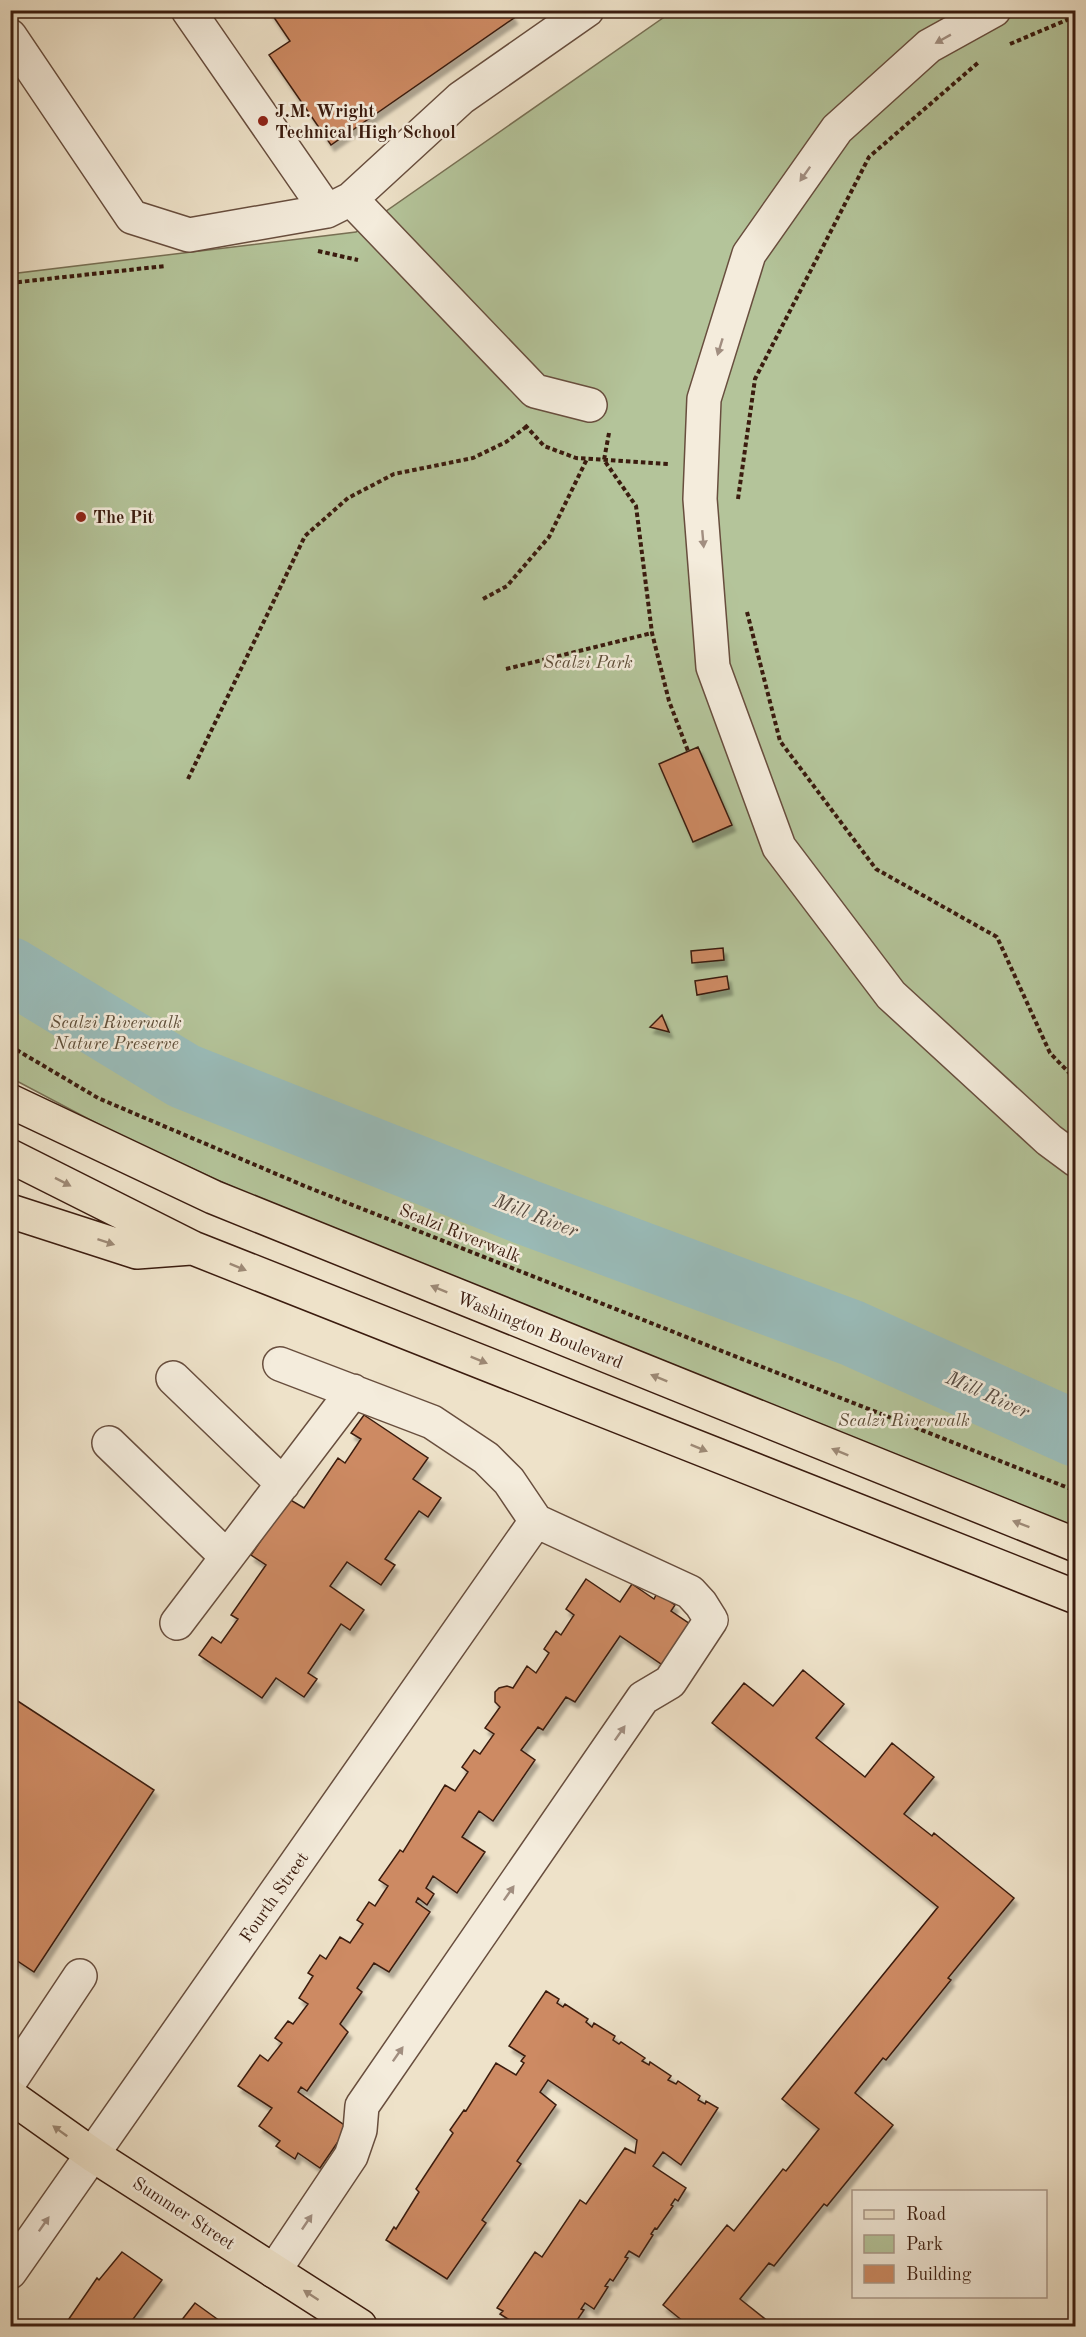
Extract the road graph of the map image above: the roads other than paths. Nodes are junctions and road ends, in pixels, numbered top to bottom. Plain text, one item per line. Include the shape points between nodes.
1 (188, 10) edge
2 (587, 10) edge
3 (994, 10) edge
4 (10, 36) edge
5 (339, 205) junction
6 (600, 416) road end
7 (10, 1101) edge
8 (10, 1156) edge
9 (1076, 1160) edge
10 (10, 1211) edge
11 (193, 1248) junction
12 (280, 1364) dead end
13 (173, 1378) dead end
14 (352, 1391) junction
15 (109, 1443) dead end
16 (283, 1484) junction
17 (536, 1521) junction
18 (1076, 1545) edge
19 (227, 1557) junction
20 (1076, 1597) edge
21 (177, 1623) dead end
22 (80, 1976) dead end
23 (10, 2081) edge
24 (10, 2096) edge
25 (93, 2156) junction
26 (274, 2271) junction
27 (10, 2272) edge
28 (360, 2326) edge

1 - 5 street
2 - 5 street via 461,98
3 -> 9 street via 929,46 837,129 749,254 704,399 700,499 713,667 779,847 891,995 1049,1140
4 - 5 street via 132,217 189,235
5 - 6 street via 536,391
18 -> 7 main road, Washington Boulevard via 213,1197
8 -> 11 main road
10 -> 11 main road via 137,1252
11 -> 20 main road
12 - 14 street
13 - 16 street
14 - 16 street
14 - 17 street via 432,1422 486,1458 509,1481
15 - 19 street
16 - 19 street
17 - 25 street, Fourth Street
26 -> 17 street via 351,2156 360,2130 362,2106 643,1698 670,1682 711,1620 690,1592
19 - 21 street
22 - 23 street
25 -> 24 main road, Summer Street
25 - 26 main road, Summer Street
27 -> 25 street, Fourth Street
28 -> 26 main road, Summer Street

